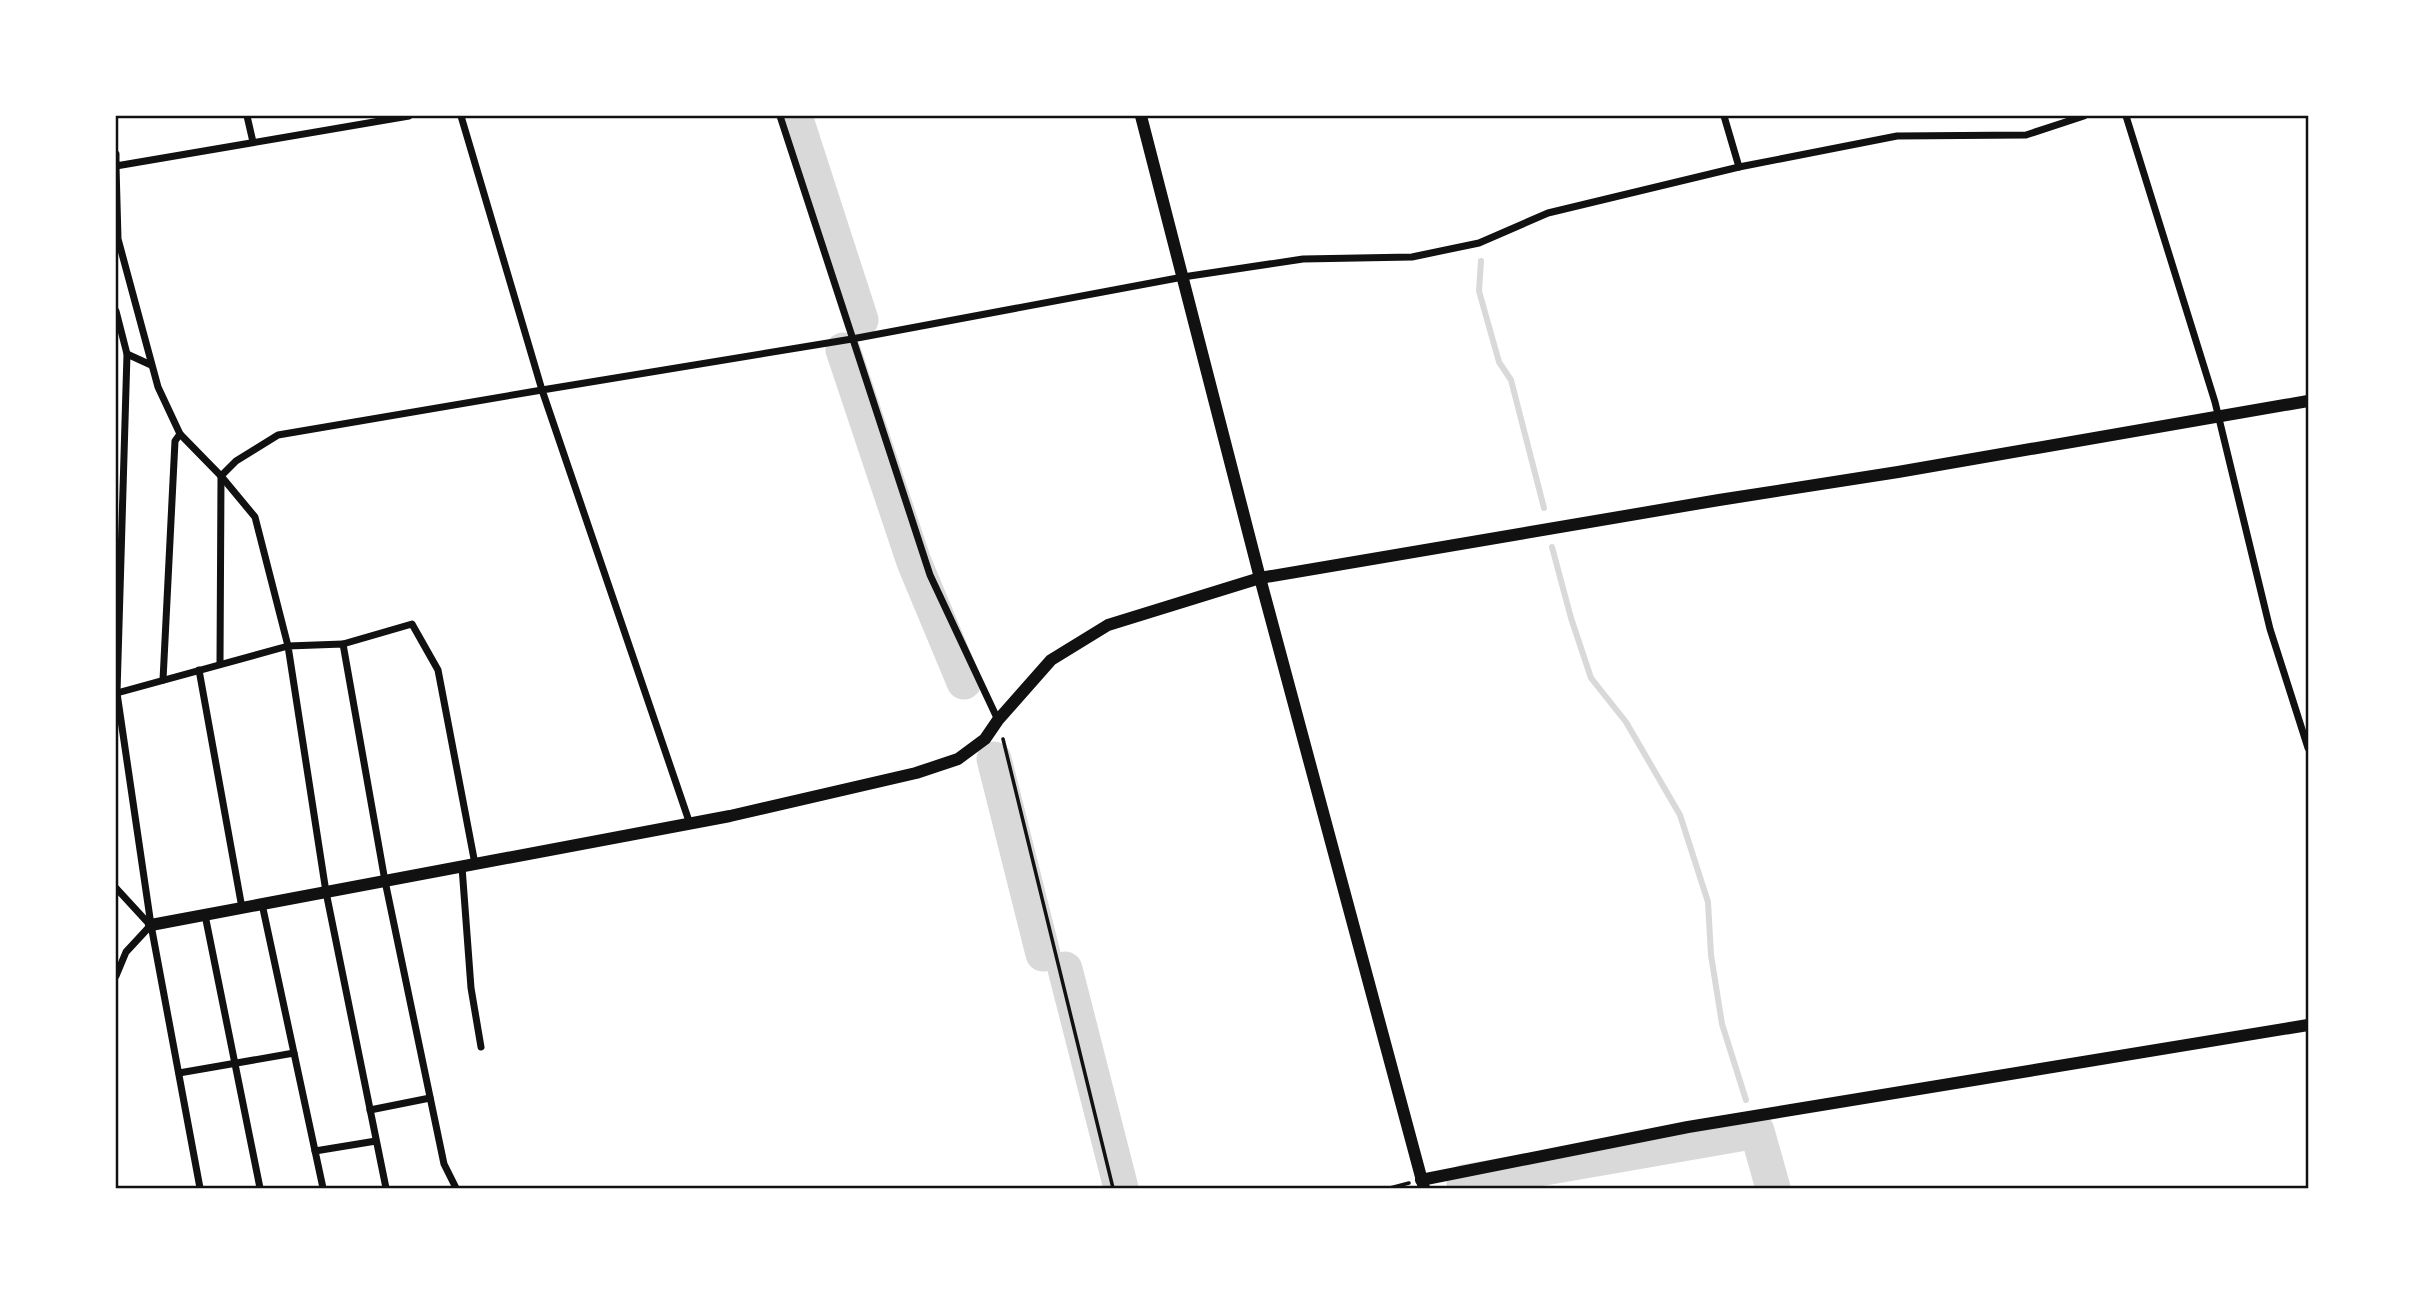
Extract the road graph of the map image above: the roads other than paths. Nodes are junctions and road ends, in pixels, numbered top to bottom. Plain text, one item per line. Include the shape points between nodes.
1 (247, 116) edge
2 (409, 116) edge
3 (461, 116) edge
4 (780, 116) edge
5 (1141, 116) edge
6 (1724, 116) edge
7 (2084, 116) edge
8 (2126, 116) edge
9 (253, 142) junction
10 (116, 154) edge
11 (116, 166) edge
12 (1739, 167) junction
13 (1183, 277) junction
14 (116, 310) edge
15 (852, 339) junction
16 (127, 354) junction
17 (151, 365) junction
18 (542, 390) junction
19 (2308, 401) edge
20 (2219, 417) junction
21 (180, 434) junction
22 (221, 476) junction
23 (1260, 578) junction
24 (343, 644) junction
25 (288, 646) junction
26 (220, 664) junction
27 (199, 670) junction
28 (163, 680) junction
29 (117, 693) edge
30 (998, 720) junction
31 (2308, 748) edge
32 (690, 824) junction
33 (468, 865) junction
34 (385, 881) junction
35 (116, 888) edge
36 (326, 892) junction
37 (262, 904) junction
38 (242, 908) junction
39 (205, 915) junction
40 (151, 925) junction
41 (116, 976) edge
42 (2308, 1025) edge
43 (481, 1047) dead end
44 (294, 1053) junction
45 (235, 1063) junction
46 (178, 1073) junction
47 (430, 1098) junction
48 (370, 1110) junction
49 (376, 1141) junction
50 (315, 1151) junction
51 (1423, 1184) edge
52 (201, 1188) edge
53 (260, 1188) edge
54 (323, 1188) edge
55 (386, 1188) edge
56 (456, 1188) edge

1 - 9 street
2 - 9 street
3 - 18 street
4 - 15 street
5 - 13 street
6 - 12 street
7 - 12 street via 2026,135 1896,136
8 - 20 street
9 - 11 street
10 - 11 street
11 - 17 street via 118,239
12 - 13 street via 1548,213 1479,243 1412,257 1303,259
13 - 15 street
13 - 23 street
14 - 16 street
15 - 18 street
15 - 30 street via 930,575
16 - 17 street
16 - 29 street
17 - 21 street
18 - 22 street via 278,435
18 - 32 street
19 - 20 street
20 - 23 street
20 - 31 street via 2270,629
21 - 22 street
21 - 28 street via 175,441
22 - 25 street via 255,517
22 - 26 street
23 - 30 street via 1108,625 1051,660
23 - 51 street
24 - 25 street
24 - 33 street via 412,624 438,670
24 - 34 street
25 - 26 street
25 - 36 street
26 - 27 street
27 - 28 street
27 - 38 street
28 - 29 street
29 - 40 street
30 - 32 street via 985,739 958,760 916,774
32 - 33 street
33 - 34 street
33 - 43 street via 471,988
34 - 36 street
34 - 47 street
35 - 40 street
36 - 37 street
36 - 48 street
37 - 38 street
37 - 44 street
38 - 39 street
39 - 40 street
39 - 45 street
40 - 41 street via 126,953
40 - 46 street
42 - 51 street via 1688,1127
44 - 45 street
44 - 50 street
45 - 46 street
45 - 53 street
46 - 52 street
47 - 48 street
47 - 56 street via 444,1164
48 - 49 street
49 - 50 street
49 - 55 street
50 - 54 street

